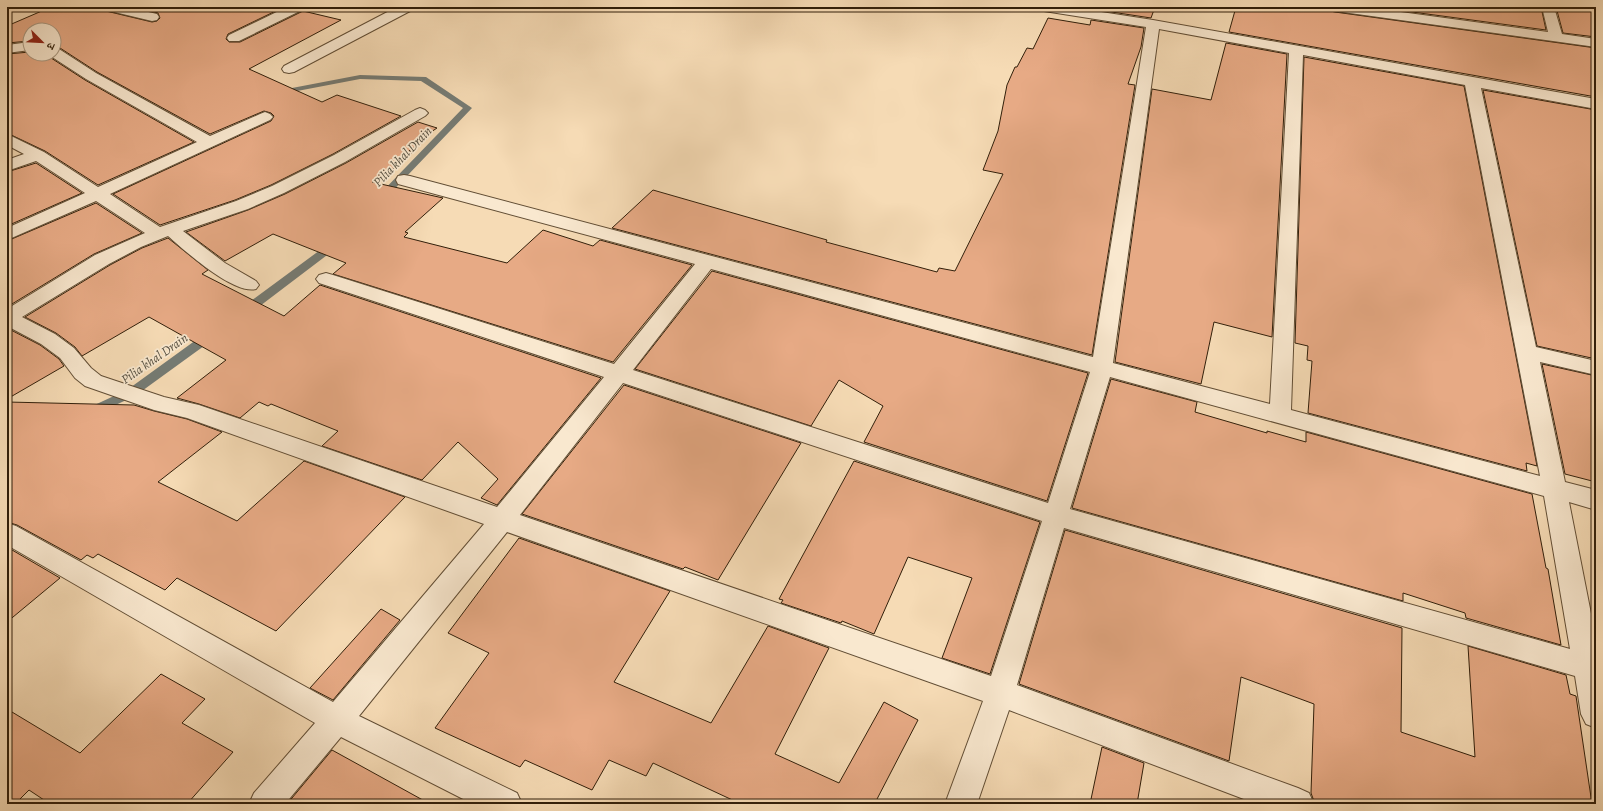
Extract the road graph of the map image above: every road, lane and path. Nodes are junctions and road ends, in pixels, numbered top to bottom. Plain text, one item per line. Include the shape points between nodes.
1 (111, 7) edge
2 (297, 7) edge
3 (407, 7) edge
4 (1044, 7) edge
5 (1334, 7) edge
6 (1548, 7) edge
7 (152, 17) dead end
8 (1153, 24) junction
9 (1556, 37) junction
10 (234, 38) dead end
11 (1596, 43) edge
12 (22, 47) edge
13 (7, 49) edge
14 (1296, 49) junction
15 (62, 57) edge
16 (289, 69) dead end
17 (1472, 81) junction
18 (1596, 104) edge
19 (420, 114) dead end
20 (265, 117) dead end
21 (7, 139) edge
22 (209, 142) junction
23 (38, 155) junction
24 (7, 166) edge
25 (404, 180) dead end
26 (98, 194) junction
27 (165, 232) junction
28 (7, 235) edge
29 (707, 262) junction
30 (326, 279) dead end
31 (249, 285) dead end
32 (7, 318) edge
33 (1528, 352) junction
34 (1102, 368) junction
35 (1596, 368) edge
36 (618, 374) junction
37 (1280, 416) junction
38 (1555, 490) junction
39 (1596, 500) edge
40 (1055, 515) junction
41 (503, 519) junction
42 (7, 533) edge
43 (1592, 667) edge
44 (1000, 693) junction
45 (1596, 714) edge
46 (337, 720) junction
47 (265, 804) edge
48 (506, 804) edge
49 (961, 804) edge
50 (1298, 804) edge

1 - 7 street
2 - 10 street
3 - 16 street
4 - 8 street
5 - 9 street
6 - 9 street
8 - 14 street
8 - 34 street
9 - 11 street
12 - 13 street
14 - 17 street
14 - 37 street
15 - 22 street
17 - 18 street
17 - 33 street
19 - 27 street via 264,196
20 - 22 street
21 - 23 street
22 - 26 street
23 - 24 street
23 - 26 street
25 - 29 street
26 - 27 street
26 - 28 street
27 - 31 street via 210,263
27 - 32 street via 109,256
29 - 34 street
29 - 36 street
30 - 36 street
32 - 41 street via 48,339 67,353 93,381 191,411
33 - 35 street
33 - 38 street
34 - 37 street
34 - 40 street
36 - 40 street
36 - 41 street
37 - 38 street
38 - 39 street
38 - 43 street
40 - 43 street
40 - 44 street
41 - 44 street
41 - 46 street
42 - 46 street
43 - 45 street
44 - 49 street
44 - 50 street
46 - 47 street
46 - 48 street

